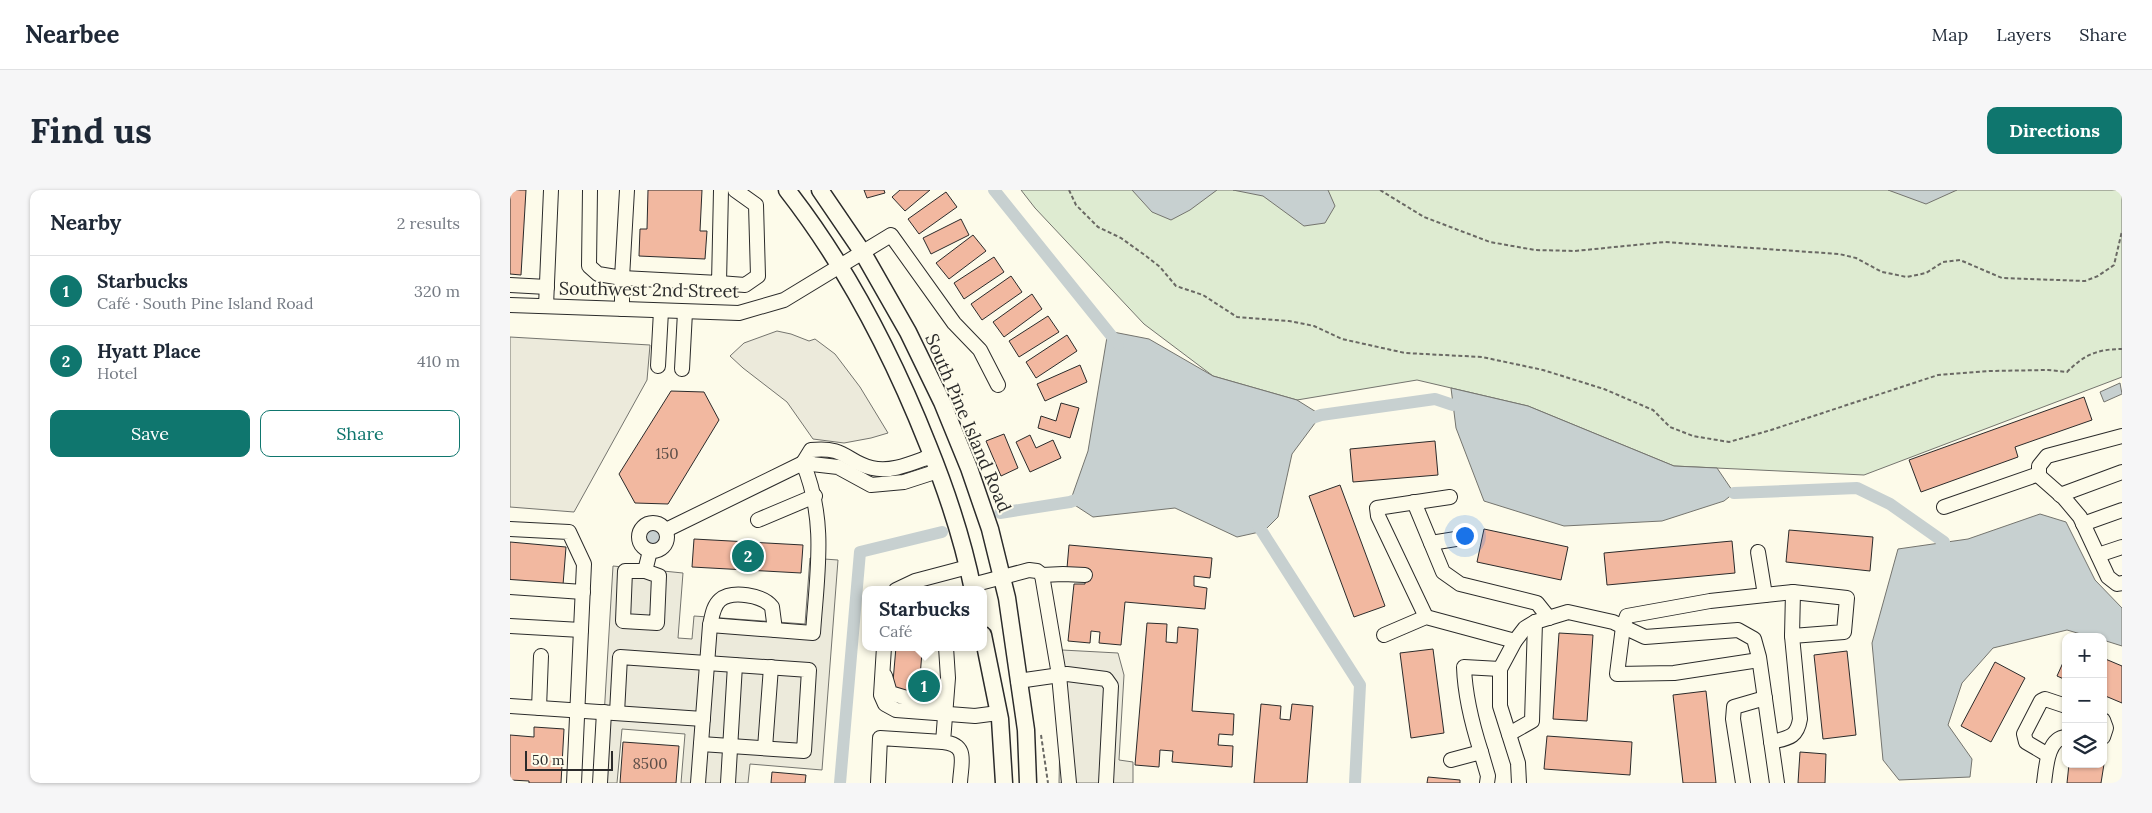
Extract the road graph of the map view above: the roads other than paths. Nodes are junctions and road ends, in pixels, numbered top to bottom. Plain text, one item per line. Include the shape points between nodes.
1 (551, 190) edge
2 (590, 190) edge
3 (627, 190) edge
4 (721, 190) edge
5 (735, 190) edge
6 (786, 190) edge
7 (820, 190) edge
8 (863, 253) junction
9 (841, 265) junction
10 (622, 278) junction
11 (719, 283) junction
12 (510, 284) edge
13 (547, 287) junction
14 (510, 305) edge
15 (546, 306) junction
16 (622, 309) junction
17 (661, 311) junction
18 (685, 312) junction
19 (658, 366) dead end
20 (682, 369) dead end
21 (998, 385) dead end
22 (2122, 436) edge
23 (803, 463) junction
24 (935, 463) junction
25 (2122, 472) edge
26 (2039, 474) junction
27 (2060, 495) junction
28 (815, 496) junction
29 (1450, 497) dead end
30 (1414, 502) junction
31 (1944, 507) dead end
32 (2122, 510) edge
33 (758, 520) dead end
34 (2083, 524) junction
35 (510, 529) edge
36 (666, 530) junction
37 (1468, 537) dead end
38 (1431, 543) junction
39 (2122, 547) edge
40 (650, 551) junction
41 (1758, 552) dead end
42 (2098, 555) junction
43 (968, 567) junction
44 (645, 571) dead end
45 (1085, 575) dead end
46 (1042, 576) junction
47 (1002, 577) junction
48 (933, 583) edge
49 (2122, 583) edge
50 (917, 586) edge
51 (973, 586) edge
52 (976, 586) edge
53 (510, 587) edge
54 (583, 592) junction
55 (1793, 592) junction
56 (1764, 595) junction
57 (1426, 617) junction
58 (1542, 620) junction
59 (710, 625) junction
60 (510, 626) edge
61 (1623, 627) junction
62 (581, 630) junction
63 (775, 630) junction
64 (1384, 635) dead end
65 (1792, 636) junction
66 (1515, 641) junction
67 (884, 651) edge
68 (946, 651) edge
69 (986, 651) edge
70 (541, 656) dead end
71 (1759, 660) junction
72 (707, 663) junction
73 (735, 665) junction
74 (771, 667) junction
75 (1500, 669) junction
76 (1059, 675) junction
77 (1018, 680) junction
78 (1765, 698) junction
79 (2062, 705) edge
80 (510, 706) edge
81 (539, 708) junction
82 (945, 708) junction
83 (577, 710) junction
84 (610, 713) junction
85 (998, 713) junction
86 (703, 719) junction
87 (1509, 734) junction
88 (2062, 738) edge
89 (943, 742) junction
90 (1771, 742) junction
91 (701, 744) junction
92 (730, 746) junction
93 (765, 748) junction
94 (1481, 752) junction
95 (2048, 755) junction
96 (1451, 760) dead end
97 (574, 783) edge
98 (600, 783) edge
99 (698, 783) edge
100 (728, 783) edge
101 (878, 783) edge
102 (960, 783) edge
103 (1004, 783) edge
104 (1028, 783) edge
105 (1069, 783) edge
106 (1106, 783) edge
107 (1487, 783) edge
108 (1518, 783) edge
109 (1743, 783) edge
110 (1777, 783) edge
111 (2044, 783) edge

1 - 13 street
2 - 10 street via 589,266 598,274
3 - 10 street
4 - 11 street
5 - 11 street via 756,205 758,276 745,285
6 - 9 main road
7 - 8 main road, South Pine Island Road
8 - 9 street, Southwest 2nd Street
8 - 21 street, Southwest 2nd Street via 891,235 954,323 980,350
8 - 47 main road, South Pine Island Road via 908,332 942,402 990,529
9 - 18 street, Southwest 2nd Street via 784,300 754,310 739,313
9 - 24 main road via 905,387
10 - 11 street
10 - 16 street
12 - 13 street
13 - 15 street
14 - 15 street, Southwest 2nd Street
15 - 16 street, Southwest 2nd Street
16 - 17 street, Southwest 2nd Street
17 - 18 street, Southwest 2nd Street
17 - 19 street
18 - 20 street
22 - 26 street via 2047,456 2039,466
23 - 24 street via 811,450 826,448 844,453 872,468
23 - 28 street
23 - 36 street
24 - 43 main road via 956,519
25 - 27 street
26 - 27 street
26 - 31 street
27 - 34 street
28 - 33 street
28 - 63 street via 819,536 813,633
29 - 30 street
30 - 38 street
30 - 57 street via 1377,508
32 - 34 street
34 - 42 street
35 - 54 street via 569,532 584,564
36 - 40 street via 664,546
36 - 40 street via 652,522 644,525 638,540
37 - 38 street
38 - 58 street via 1443,572 1460,584 1537,602
39 - 42 street
40 - 44 street
41 - 56 street
42 - 49 street via 2108,577 2117,584
43 - 48 street
43 - 51 main road
45 - 46 street
46 - 47 street via 1029,570
46 - 76 street
47 - 52 street
47 - 77 main road, South Pine Island Road
48 - 50 street
53 - 54 street
54 - 62 street
55 - 56 street
55 - 65 street
55 - 65 street via 1847,598 1844,632
56 - 61 street via 1638,612 1627,616
57 - 64 street
57 - 66 street
58 - 61 street via 1568,612
58 - 66 street via 1525,628
58 - 87 street via 1532,721
59 - 63 street
59 - 63 street via 720,600 745,595 769,602
59 - 72 street
60 - 62 street
61 - 71 street via 1645,636 1738,630 1754,639
61 - 71 street via 1616,674 1674,673
62 - 83 street
65 - 90 street via 1800,719 1798,730 1790,737
66 - 75 street
67 - 82 street via 881,695 885,704 896,710
68 - 82 street
69 - 85 main road
70 - 81 street
71 - 78 street
72 - 73 street
72 - 84 street via 620,657
72 - 86 street
73 - 74 street
73 - 92 street
74 - 93 street
74 - 93 street via 809,670 804,751
75 - 87 street via 1500,706
75 - 94 street via 1464,668 1472,722
76 - 77 street
76 - 105 street
76 - 106 street via 1106,679 1111,686
77 - 104 main road, South Pine Island Road via 1026,730
78 - 90 street
78 - 109 street via 1734,707
79 - 95 street via 2045,699 2040,701 2024,734 2026,742
80 - 81 street
81 - 83 street
82 - 85 street via 975,716
82 - 89 street
83 - 84 street
83 - 97 street
84 - 86 street
84 - 98 street
85 - 103 main road
86 - 91 street
87 - 108 street via 1518,762
88 - 95 street
89 - 101 street via 880,738
89 - 102 street via 959,747
90 - 110 street
91 - 92 street
91 - 99 street
92 - 93 street
92 - 100 street
94 - 96 street
94 - 107 street
95 - 111 street

